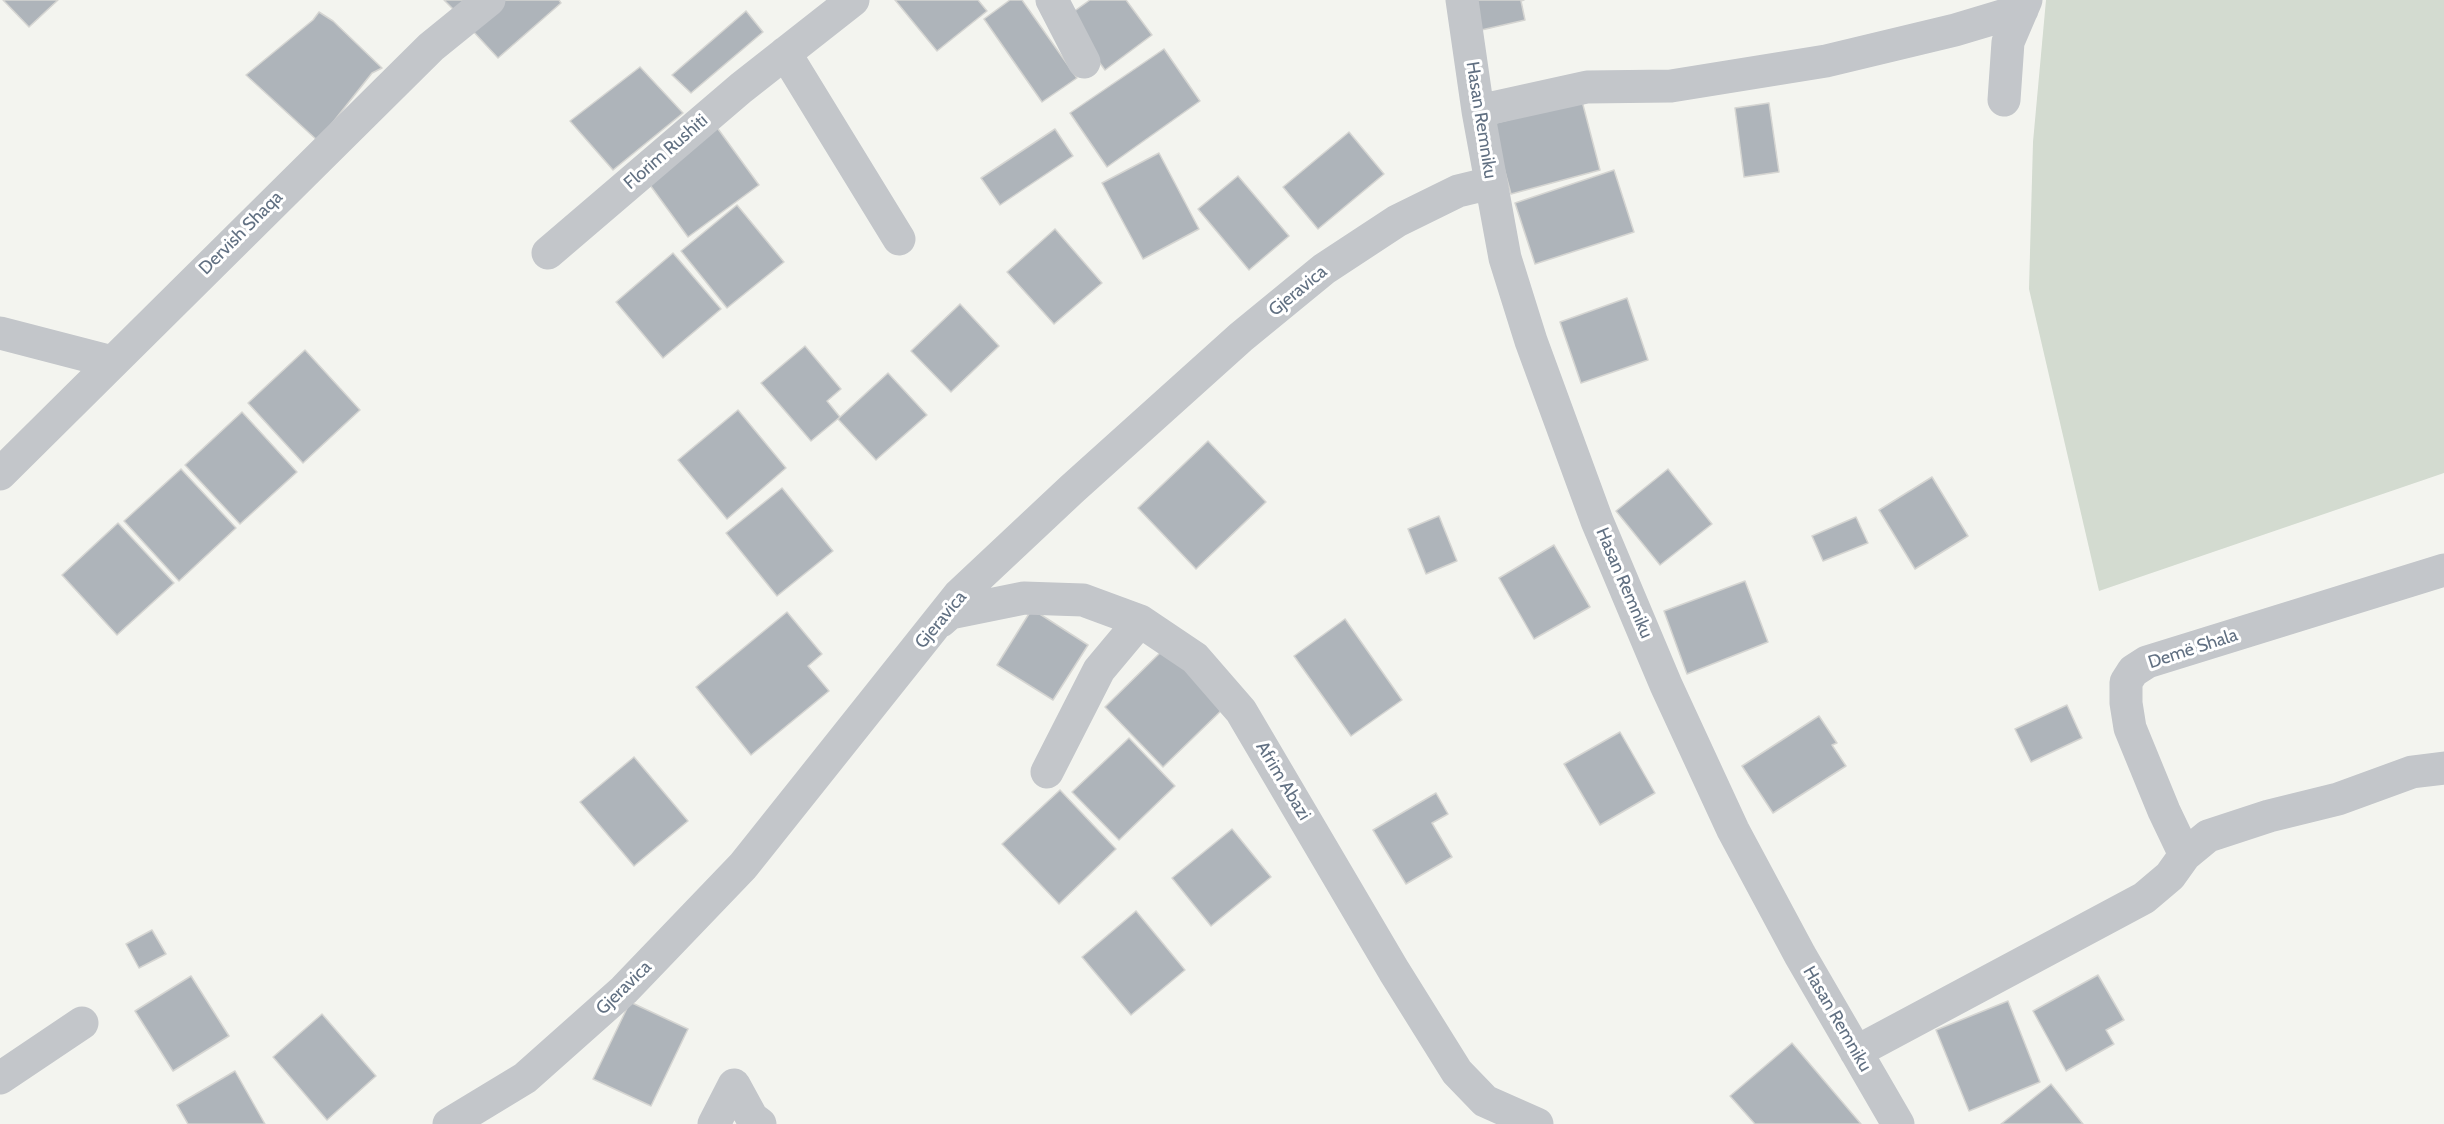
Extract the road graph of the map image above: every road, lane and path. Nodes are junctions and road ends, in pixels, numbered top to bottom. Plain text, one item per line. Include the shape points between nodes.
1 (489, 0) edge
2 (853, 0) edge
3 (1052, 0) edge
4 (1462, 0) edge
5 (2024, 5) edge
6 (785, 52) junction
7 (1084, 62) dead end
8 (2004, 100) dead end
9 (1478, 111) junction
10 (1491, 183) junction
11 (899, 239) dead end
12 (548, 253) dead end
13 (0, 333) edge
14 (112, 362) junction
15 (0, 474) edge
16 (2444, 570) edge
17 (1140, 621) junction
18 (932, 629) junction
19 (2444, 768) edge
20 (1047, 772) dead end
21 (2186, 855) junction
22 (82, 1023) dead end
23 (1856, 1052) junction
24 (0, 1078) edge
25 (1472, 1088) junction
26 (756, 1121) edge
27 (449, 1124) edge
28 (714, 1124) edge
29 (1487, 1124) edge
30 (1537, 1124) edge
31 (1898, 1124) edge

1 - 14 street, Dervish Shaqa via 431,47
2 - 6 street, Florim Rushiti
3 - 7 street
4 - 9 street, Hasan Remniku
5 - 8 street via 2008,42
5 - 9 street via 1955,30 1826,61 1671,86 1587,87
6 - 11 street
6 - 12 street, Florim Rushiti
9 - 10 street, Hasan Remniku
10 - 18 street, Gjeravica via 1458,191 1397,221 1324,269 1241,337 1072,489 959,595
10 - 23 street, Hasan Remniku via 1505,258 1531,341 1598,521 1662,674 1733,830
13 - 14 street
14 - 15 street, Dervish Shaqa
16 - 21 street, Demë Shala via 2147,662 2133,671 2126,682 2130,728
17 - 18 street, Afrim Abazi via 1083,600 1024,598 950,613
17 - 20 street via 1099,670
17 - 25 street, Afrim Abazi via 1195,658 1241,711 1394,971 1456,1072
18 - 27 street, Gjeravica via 743,866 624,990 525,1078
19 - 21 street via 2412,772 2338,799 2228,828 2208,836
21 - 23 street via 2170,876 2144,898
22 - 24 street
23 - 31 street, Hasan Remniku
25 - 29 street
25 - 30 street, Afrim Abazi via 1485,1101
26 - 28 street via 734,1085

